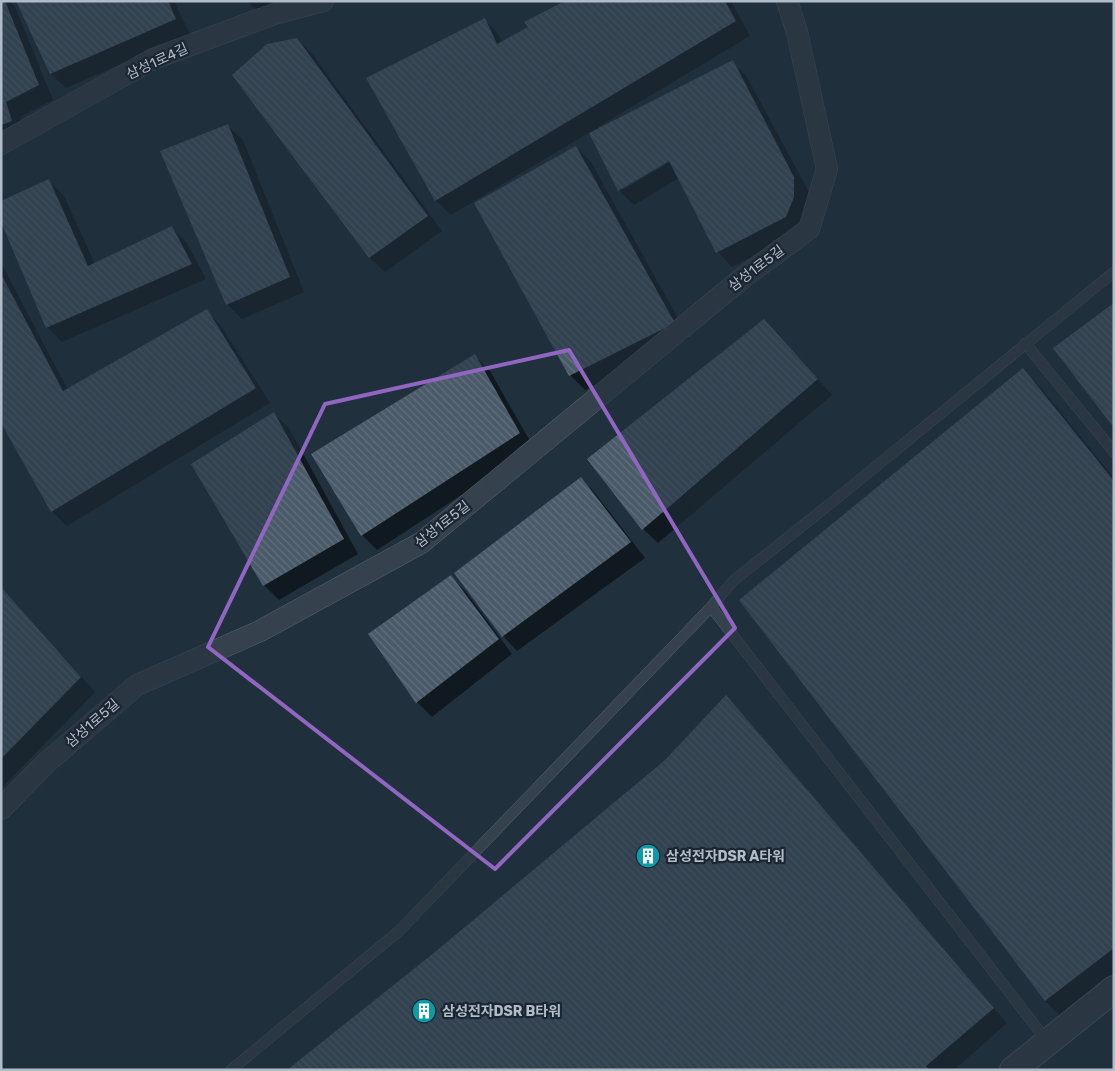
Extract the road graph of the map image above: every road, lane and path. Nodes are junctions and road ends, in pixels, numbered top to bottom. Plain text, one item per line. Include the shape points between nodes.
1 (323, 1) edge
2 (787, 1) edge
3 (1, 144) edge
4 (1114, 272) edge
5 (1025, 343) junction
6 (1114, 452) edge
7 (711, 607) junction
8 (1, 809) edge
9 (1114, 989) edge
10 (1048, 1042) junction
11 (231, 1070) edge
12 (1013, 1070) edge

1 - 3 street, 삼성1로4길 via 277,12 153,59
2 - 8 street, 삼성1로5길 via 797,32 827,169 809,229 745,276 421,542 260,631 136,685 46,763
4 - 5 lane
5 - 6 lane
5 - 7 lane via 732,581
7 - 10 lane
7 - 11 lane via 399,931
9 - 10 street
10 - 12 street

